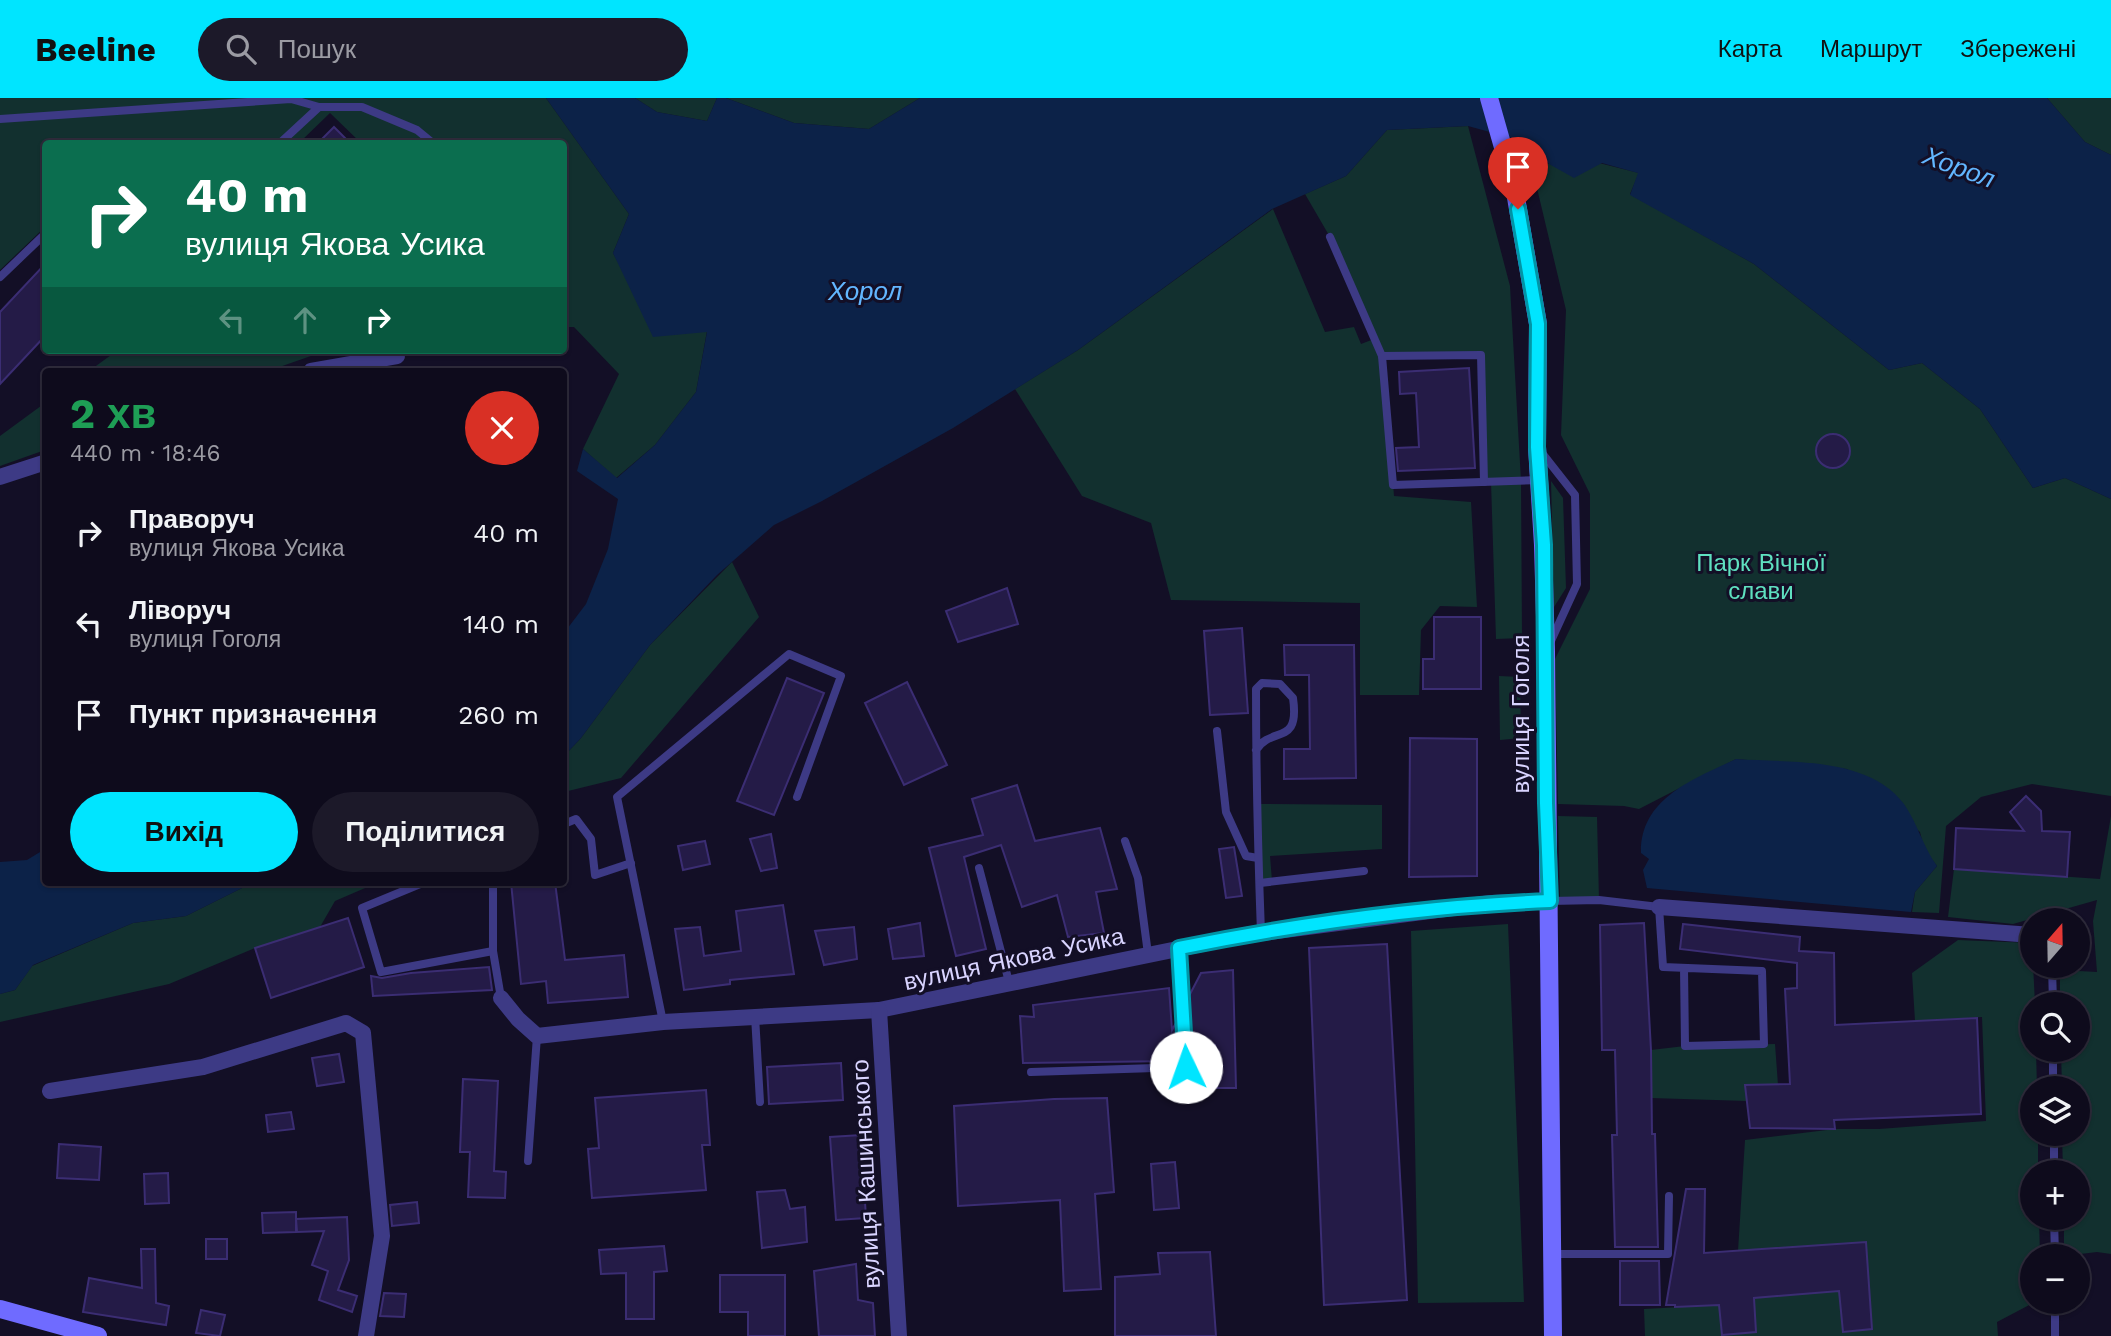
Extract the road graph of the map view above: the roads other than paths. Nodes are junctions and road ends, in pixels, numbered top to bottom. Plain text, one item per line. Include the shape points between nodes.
1 (1489, 98) edge
2 (318, 107) junction
3 (0, 120) edge
4 (283, 140) edge
5 (429, 140) edge
6 (42, 237) edge
7 (1330, 237) dead end
8 (0, 277) edge
9 (397, 356) dead end
10 (1382, 356) junction
11 (328, 368) edge
12 (1537, 447) junction
13 (42, 463) edge
14 (0, 477) edge
15 (1540, 480) junction
16 (1484, 482) junction
17 (1546, 652) junction
18 (1217, 731) dead end
19 (1256, 750) junction
20 (797, 797) dead end
21 (567, 823) edge
22 (1125, 841) dead end
23 (1258, 858) junction
24 (631, 863) junction
25 (979, 868) dead end
26 (1364, 871) dead end
27 (1259, 883) junction
28 (415, 886) edge
29 (493, 886) edge
30 (1550, 901) junction
31 (1659, 907) junction
32 (1261, 933) junction
33 (2020, 934) edge
34 (1179, 948) junction
35 (493, 951) junction
36 (1148, 954) junction
37 (1685, 968) junction
38 (1009, 982) junction
39 (501, 998) joint
40 (879, 1010) junction
41 (755, 1016) junction
42 (663, 1022) junction
43 (537, 1036) junction
44 (1031, 1072) dead end
45 (50, 1091) dead end
46 (760, 1102) dead end
47 (528, 1161) dead end
48 (1669, 1196) dead end
49 (1551, 1254) junction
50 (0, 1309) edge
51 (2055, 1314) edge
52 (98, 1336) edge
53 (366, 1336) edge
54 (899, 1336) edge
55 (1553, 1336) edge
56 (2055, 1336) edge

1 - 12 street, вулиця Гоголя via 1514,186 1538,324
2 - 3 lane via 291,99
2 - 4 lane
2 - 5 lane via 362,107
6 - 8 lane
7 - 10 lane
9 - 11 street
10 - 16 lane via 1393,485
10 - 16 lane via 1481,355
12 - 15 street, вулиця Гоголя
12 - 17 lane via 1575,495 1577,584
13 - 14 street
15 - 16 lane
15 - 17 street, вулиця Гоголя
17 - 30 street, вулиця Гоголя
18 - 23 lane via 1226,812 1246,856
19 - 19 lane via 1256,689 1262,683 1280,684 1293,698 1292,724 1289,731 1262,742
19 - 23 lane
20 - 24 lane via 841,676 789,654 617,797
21 - 24 lane via 576,819 591,839 596,875
22 - 36 lane via 1138,878
23 - 27 lane
24 - 42 lane
25 - 38 lane
26 - 27 lane
27 - 32 lane
28 - 35 lane via 362,908 381,972
29 - 35 lane
30 - 31 lane via 1598,900
30 - 32 street, вулиця Якова Усика via 1491,903
30 - 49 street, вулиця Гоголя
31 - 33 street
31 - 37 lane via 1663,967
32 - 34 street, вулиця Якова Усика
34 - 36 street, вулиця Якова Усика
34 - 44 lane via 1186,1067
35 - 39 lane
36 - 38 street, вулиця Якова Усика
37 - 37 lane via 1762,971 1764,1044 1685,1046
38 - 40 street, вулиця Якова Усика
39 - 43 street
40 - 41 street, вулиця Якова Усика
40 - 54 street, вулиця Кашинського
41 - 42 street, вулиця Якова Усика
41 - 46 lane
42 - 43 street, вулиця Якова Усика
43 - 47 lane
45 - 53 street via 203,1067 346,1023 363,1033 382,1236
48 - 49 lane via 1668,1254
49 - 55 street, вулиця Гоголя
50 - 52 street
51 - 56 lane

